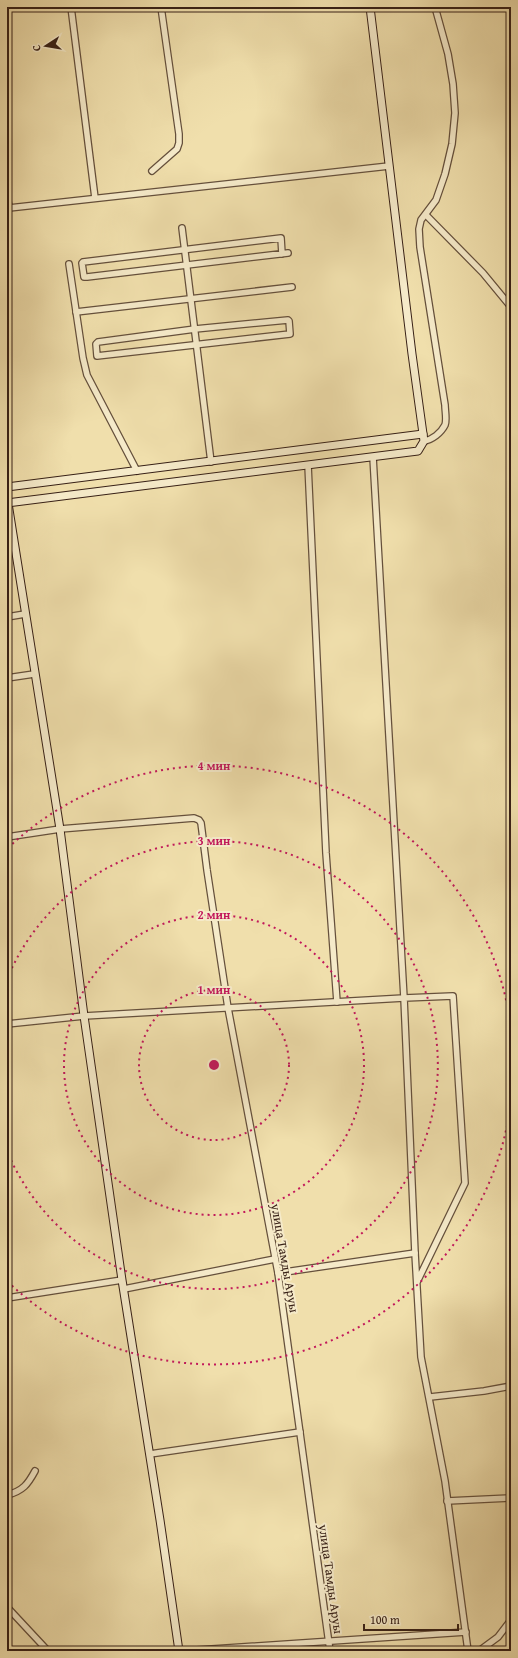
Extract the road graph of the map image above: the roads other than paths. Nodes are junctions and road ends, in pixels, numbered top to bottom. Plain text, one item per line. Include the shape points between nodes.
1 (70, 7) edge
2 (161, 7) edge
3 (370, 7) edge
4 (435, 7) edge
5 (389, 166) junction
6 (152, 171) dead end
7 (7, 194) edge
8 (95, 198) junction
9 (8, 208) edge
10 (426, 215) junction
11 (182, 228) dead end
12 (185, 250) junction
13 (69, 264) dead end
14 (187, 266) junction
15 (292, 287) dead end
16 (191, 298) junction
17 (511, 307) edge
18 (76, 312) junction
19 (195, 329) junction
20 (197, 344) junction
21 (423, 437) junction
22 (373, 457) junction
23 (211, 462) junction
24 (308, 465) junction
25 (137, 471) junction
26 (7, 487) edge
27 (7, 501) edge
28 (22, 501) junction
29 (8, 516) edge
30 (24, 614) junction
31 (7, 617) edge
32 (34, 674) junction
33 (7, 678) edge
34 (60, 829) junction
35 (7, 837) edge
36 (404, 998) junction
37 (336, 1002) junction
38 (228, 1008) junction
39 (84, 1016) junction
40 (7, 1024) edge
41 (415, 1253) junction
42 (275, 1259) junction
43 (278, 1273) junction
44 (122, 1280) junction
45 (417, 1282) junction
46 (124, 1289) junction
47 (7, 1298) edge
48 (511, 1386) edge
49 (430, 1396) junction
50 (300, 1432) junction
51 (150, 1454) junction
52 (35, 1470) dead end
53 (7, 1495) edge
54 (511, 1498) edge
55 (447, 1501) junction
56 (7, 1607) edge
57 (511, 1620) edge
58 (466, 1632) junction
59 (329, 1640) junction
60 (48, 1651) edge
61 (179, 1651) edge
62 (182, 1651) edge
63 (330, 1651) edge
64 (468, 1651) edge
65 (479, 1651) edge

1 - 8 street
2 - 6 street via 179,143 176,149
3 - 5 street
4 - 10 street via 448,54 455,113 452,144 445,174 436,200
5 - 8 street
5 - 21 street
7 - 9 street
8 - 9 street
10 - 17 street via 483,273
10 - 21 street via 421,220 419,228 420,247 445,405 445,425 429,440
11 - 12 street
12 - 14 street
12 - 14 street via 281,238 285,254
12 - 14 street via 82,263 86,278
13 - 18 street
14 - 16 street
15 - 16 street
16 - 18 street
16 - 19 street
18 - 25 street via 87,375
19 - 20 street
19 - 20 street via 290,321 290,334
19 - 20 street via 98,342 97,356
20 - 23 street
21 - 22 street via 418,451
21 - 23 street
22 - 24 street
22 - 36 street
23 - 25 street
24 - 28 street
24 - 37 street via 326,853
25 - 26 street
27 - 28 street
27 - 29 street
28 - 29 street
29 - 30 street
30 - 31 street
30 - 32 street
32 - 33 street
32 - 34 street
34 - 35 street, улица Тамды Аруы
34 - 38 street, улица Тамды Аруы via 194,818 199,820
34 - 39 street
36 - 37 street
36 - 41 street
36 - 45 street via 453,996 465,1183
37 - 38 street
38 - 39 street
38 - 42 street, улица Тамды Аруы
39 - 40 street
39 - 44 street
41 - 43 street
41 - 45 street
42 - 43 street, улица Тамды Аруы
42 - 46 street
43 - 50 street, улица Тамды Аруы
44 - 46 street
44 - 47 street
45 - 49 street via 422,1357
46 - 51 street
48 - 49 street
49 - 55 street
50 - 51 street
50 - 59 street, улица Тамды Аруы
51 - 61 street
52 - 53 street via 27,1485
54 - 55 street
55 - 58 street
56 - 60 street
57 - 65 street via 498,1637
58 - 59 street
58 - 64 street
59 - 62 street
59 - 63 street, улица Тамды Аруы

